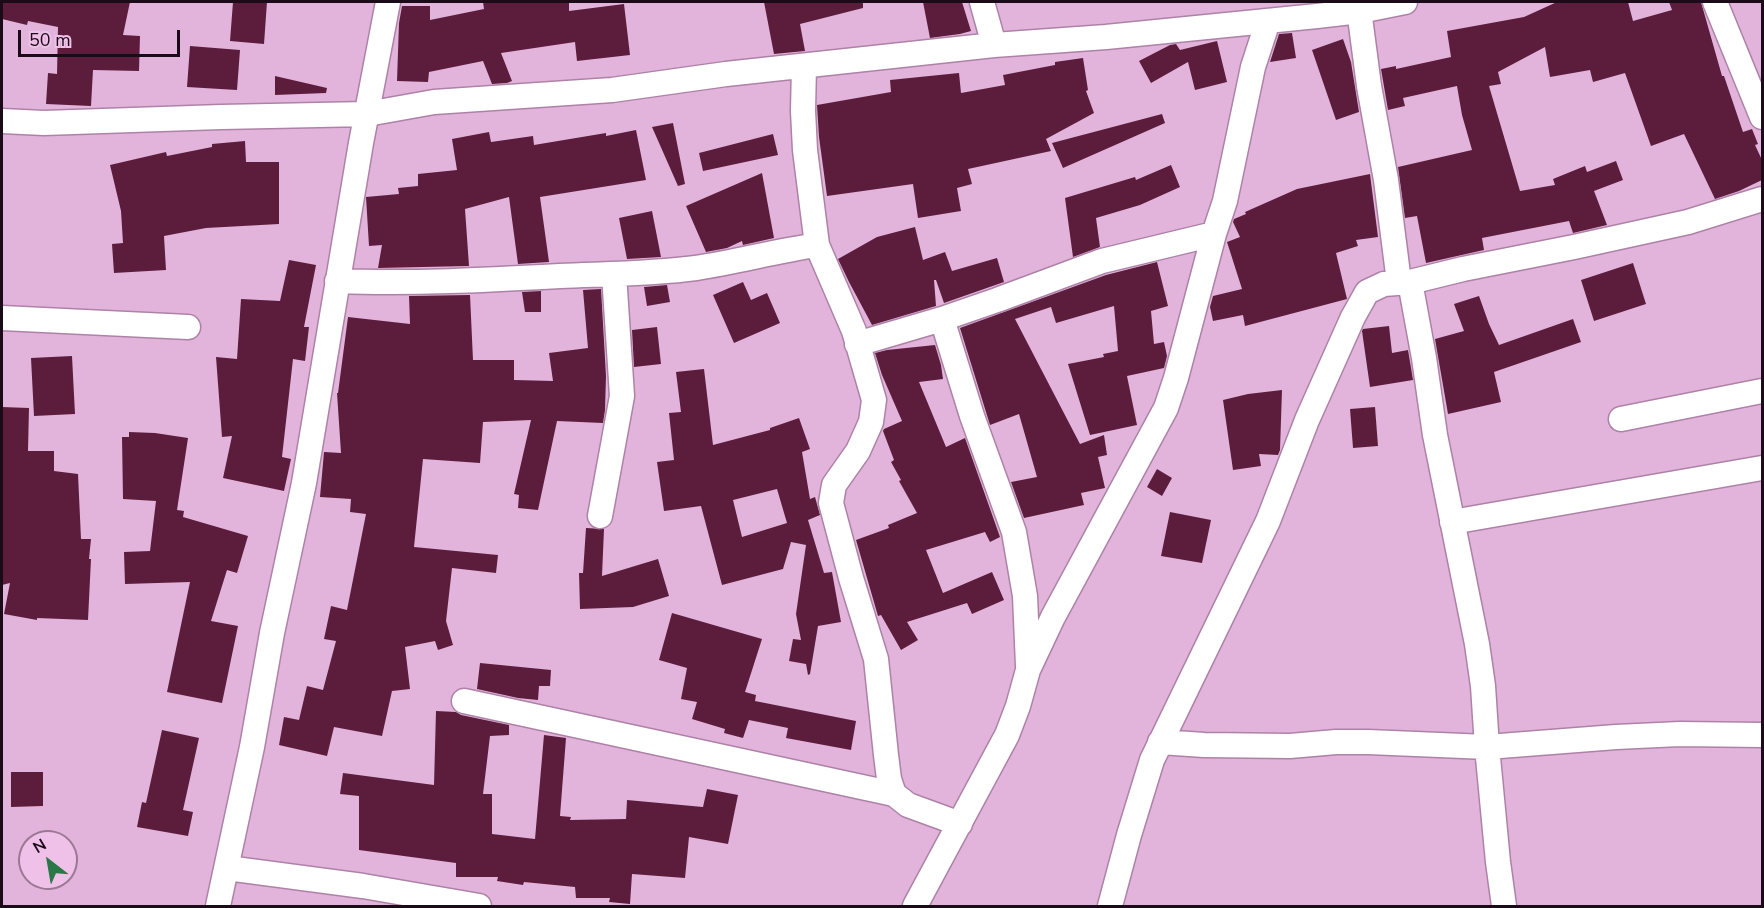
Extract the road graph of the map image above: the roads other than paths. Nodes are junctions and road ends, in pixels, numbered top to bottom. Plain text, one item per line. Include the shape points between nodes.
1 (388, 2) edge
2 (982, 2) edge
3 (1405, 2) edge
4 (1715, 2) edge
5 (1359, 6) edge
6 (1268, 21) junction
7 (994, 45) junction
8 (804, 66) junction
9 (367, 114) junction
10 (1762, 117) edge
11 (2, 121) edge
12 (1762, 199) edge
13 (1214, 234) junction
14 (817, 245) junction
15 (614, 274) junction
16 (337, 282) junction
17 (1404, 282) junction
18 (2, 318) edge
19 (942, 319) junction
20 (188, 327) dead end
21 (857, 344) junction
22 (1762, 391) edge
23 (1621, 419) dead end
24 (1762, 468) edge
25 (600, 516) dead end
26 (1452, 522) junction
27 (1028, 670) junction
28 (464, 701) dead end
29 (1762, 735) edge
30 (1160, 742) junction
31 (1487, 747) junction
32 (894, 794) junction
33 (960, 824) junction
34 (227, 868) junction
35 (218, 906) edge
36 (479, 906) edge
37 (915, 906) edge
38 (1110, 906) edge
39 (1504, 906) edge

1 - 9 street
2 - 7 street
3 - 5 street
4 - 10 street
5 - 6 street
5 - 17 street via 1369,86
6 - 7 street
6 - 13 street via 1253,67 1225,201
7 - 8 street
8 - 9 street via 612,90 434,102
8 - 14 street via 805,150
9 - 11 street
9 - 16 street
12 - 17 street via 1688,222
13 - 19 street via 1102,261
13 - 27 street via 1166,408
14 - 15 street via 696,268
14 - 21 street
15 - 16 street
15 - 25 street via 622,396
16 - 34 street via 304,483
17 - 26 street via 1424,358
17 - 30 street via 1384,284 1367,292 1353,317 1268,521
18 - 20 street
19 - 21 street
19 - 27 street via 1014,532 1025,596
21 - 32 street via 874,400 871,422 858,451 834,485 831,503 876,659 885,755
22 - 23 street
24 - 26 street
26 - 31 street via 1477,645
27 - 33 street via 1006,735
28 - 32 street
29 - 31 street via 1626,736
30 - 31 street via 1290,746 1368,742
30 - 38 street
31 - 39 street
32 - 33 street via 908,805
33 - 37 street
34 - 35 street
34 - 36 street

